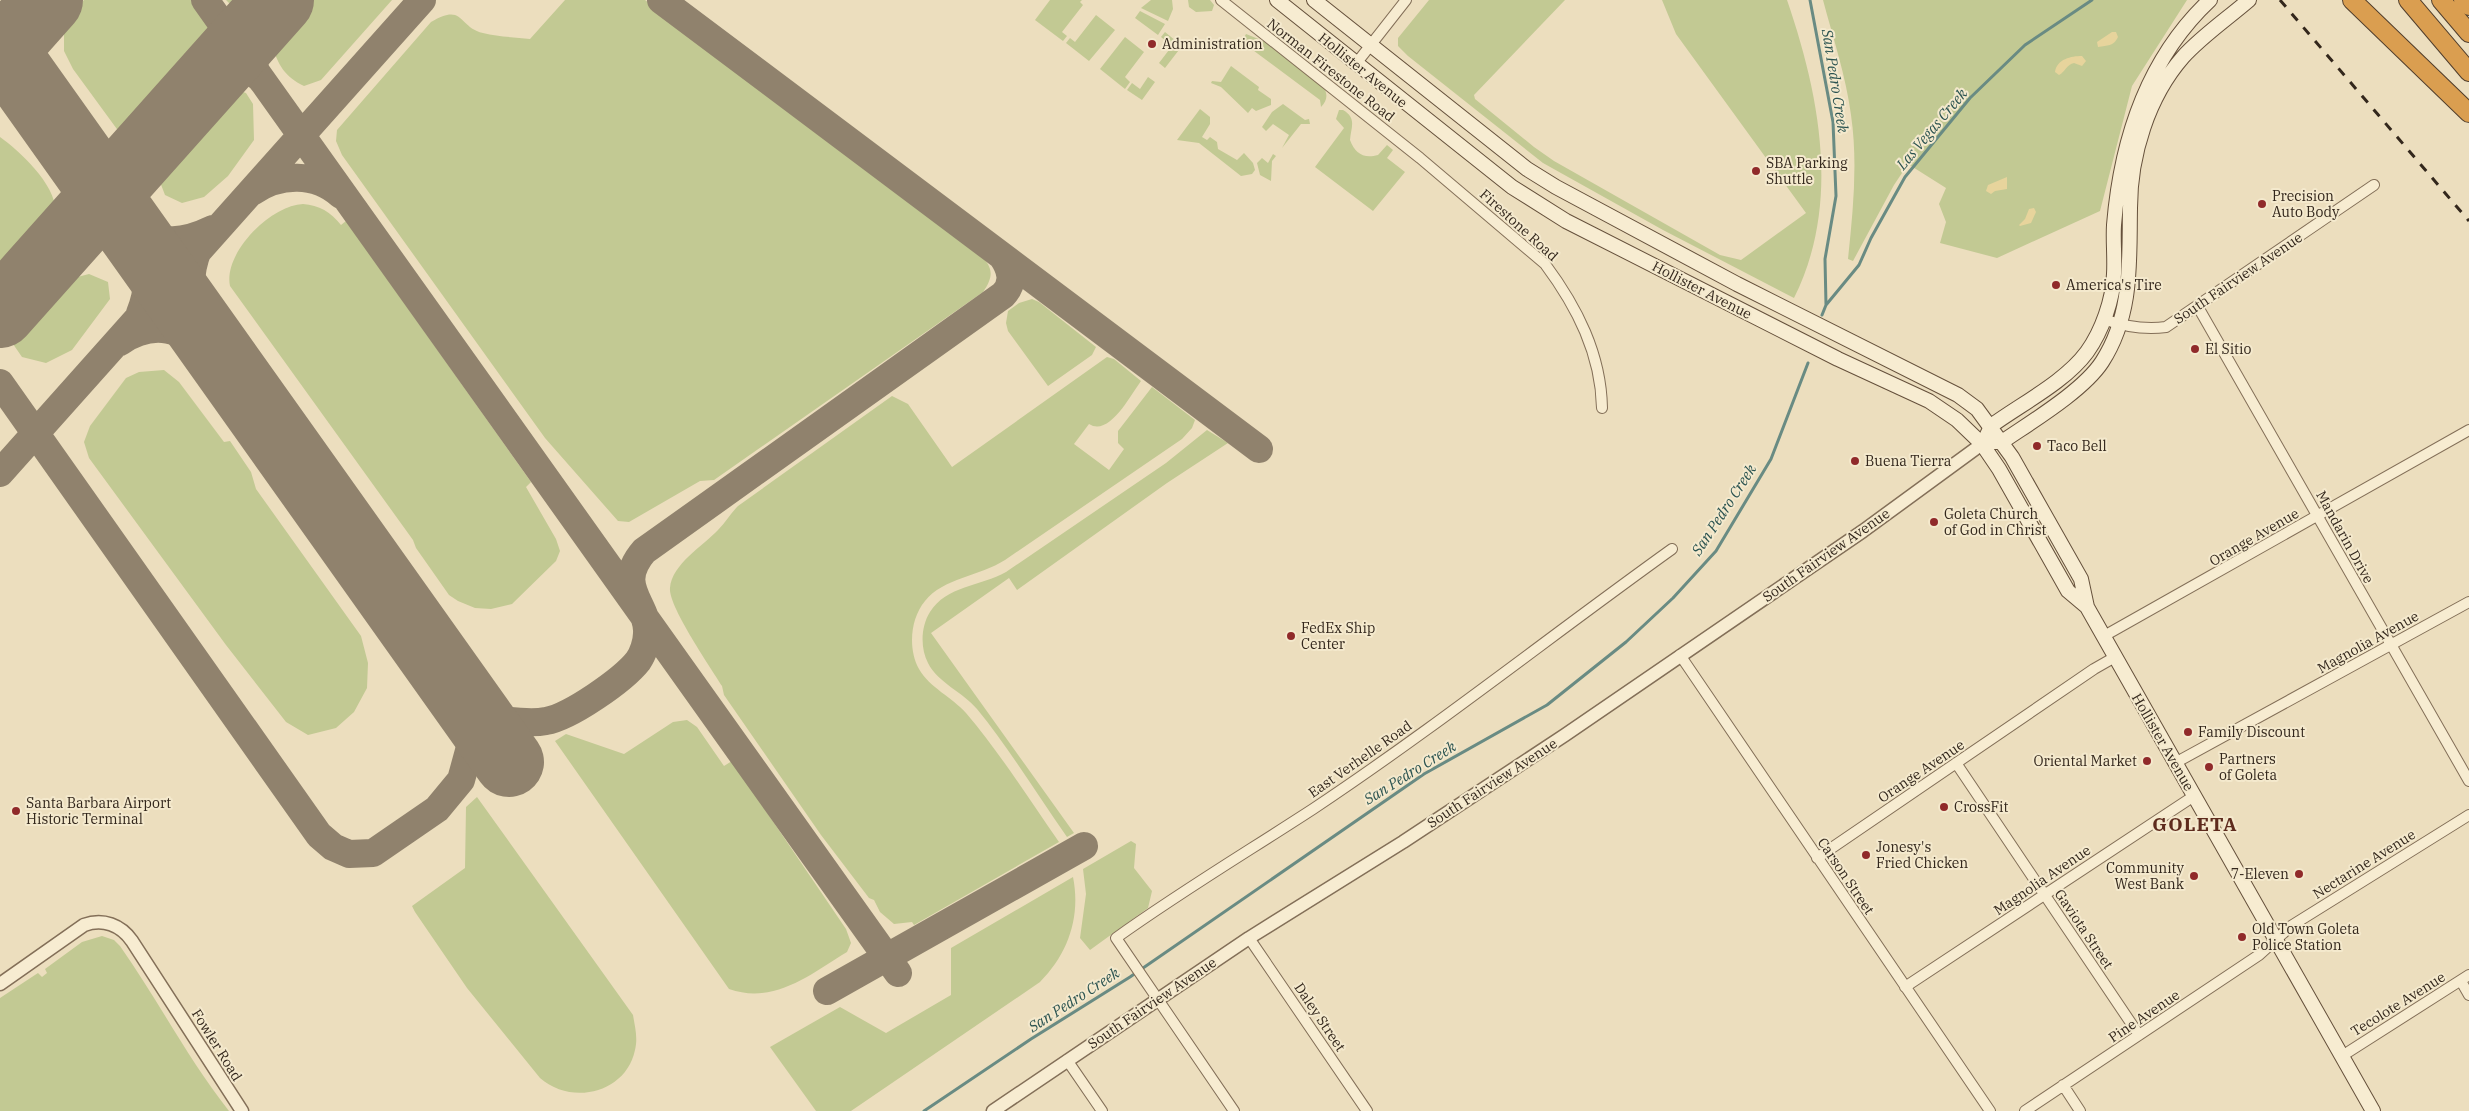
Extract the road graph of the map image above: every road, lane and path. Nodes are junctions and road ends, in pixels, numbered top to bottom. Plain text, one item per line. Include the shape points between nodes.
1 (1221, 0) edge
2 (1277, 0) edge
3 (1314, 0) edge
4 (1406, 0) edge
5 (2210, 0) edge
6 (2352, 0) edge
7 (2408, 0) edge
8 (2441, 0) edge
9 (2463, 0) edge
10 (2245, 3) edge
11 (2469, 6) edge
12 (2469, 33) edge
13 (1371, 46) junction
14 (1355, 65) junction
15 (2469, 72) edge
16 (2469, 113) edge
17 (1400, 142) joint
18 (2374, 185) dead end
19 (2198, 307) junction
20 (2102, 319) junction
21 (2120, 325) junction
22 (1602, 408) dead end
23 (1991, 426) junction
24 (2469, 430) edge
25 (2002, 442) junction
26 (1982, 444) junction
27 (2318, 516) junction
28 (1672, 549) dead end
29 (2469, 602) edge
30 (2087, 607) junction
31 (2104, 636) junction
32 (2390, 645) junction
33 (1680, 655) junction
34 (2115, 657) junction
35 (1956, 763) junction
36 (2176, 763) junction
37 (2469, 781) edge
38 (2194, 796) junction
39 (2469, 815) edge
40 (1817, 858) junction
41 (2044, 895) junction
42 (1249, 938) junction
43 (2276, 940) junction
44 (2465, 978) edge
45 (0, 984) edge
46 (1906, 987) junction
47 (2469, 995) edge
48 (1158, 999) junction
49 (2139, 1035) junction
50 (2342, 1056) junction
51 (1068, 1060) junction
52 (2063, 1085) junction
53 (242, 1111) edge
54 (993, 1111) edge
55 (1102, 1111) edge
56 (1234, 1111) edge
57 (1367, 1111) edge
58 (1990, 1111) edge
59 (2025, 1111) edge
60 (2080, 1111) edge
61 (2373, 1111) edge

1 - 17 street, Norman Firestone Road
2 - 14 main road, Hollister Avenue
3 - 13 main road, Hollister Avenue
4 - 13 street
5 - 20 main road, South Fairview Avenue via 2182,31 2160,63 2130,132 2116,202 2114,283
6 - 16 highway
7 - 15 highway
8 - 12 highway
9 - 11 highway
10 - 21 main road via 2183,58 2163,86 2146,122 2132,178 2130,276
13 - 14 street
13 - 23 main road, Hollister Avenue via 1527,169 1556,187 1644,236 1958,395 1977,409
14 - 26 main road, Hollister Avenue via 1512,187 1566,221 1838,359 1929,401 1957,420
17 - 22 street, Firestone Road via 1545,264 1561,285 1596,355
18 - 19 street, South Fairview Avenue
19 - 21 street, South Fairview Avenue via 2166,326 2152,329
19 - 27 street, Mandarin Drive
20 - 21 street, South Fairview Avenue
20 - 23 main road, South Fairview Avenue via 2088,351 2077,363
21 - 25 main road via 2100,366 2059,402
23 - 25 main road, Hollister Avenue
23 - 26 main road, South Fairview Avenue
24 - 27 street, Orange Avenue
25 - 26 main road
25 - 30 main road, Hollister Avenue via 2081,579
26 - 30 main road, Hollister Avenue via 2068,590
26 - 33 street, South Fairview Avenue via 1869,527
27 - 31 street, Orange Avenue
27 - 32 street, Mandarin Drive
28 - 48 street, East Verhelle Road via 1408,742 1116,938
29 - 32 street, Magnolia Avenue
30 - 31 main road, Hollister Avenue
31 - 34 main road, Hollister Avenue
32 - 36 street, Magnolia Avenue
32 - 37 street, Mandarin Drive
33 - 40 street, Carson Street
33 - 42 street, South Fairview Avenue via 1469,800
34 - 35 street, Orange Avenue
34 - 36 main road, Hollister Avenue
35 - 40 street, Orange Avenue
35 - 41 street, Gaviota Street
36 - 38 main road, Hollister Avenue
38 - 41 street, Magnolia Avenue
38 - 43 main road, Hollister Avenue
39 - 43 street, Nectarine Avenue via 2291,926
40 - 46 street, Carson Street
41 - 46 street, Magnolia Avenue
41 - 49 street, Gaviota Street
42 - 48 street, South Fairview Avenue
42 - 57 street, Daley Street
43 - 49 street, Pine Avenue via 2259,955
43 - 50 main road, Hollister Avenue
44 - 47 street
44 - 50 street, Tecolote Avenue
45 - 53 street, Fowler Road via 80,928 100,922 119,927 129,936
46 - 58 street, Carson Street
48 - 51 street, South Fairview Avenue
48 - 56 street, East Verhelle Road
49 - 52 street, Pine Avenue
50 - 61 main road, Hollister Avenue
51 - 54 street, South Fairview Avenue
51 - 55 street
52 - 59 street, Pine Avenue
52 - 60 street

